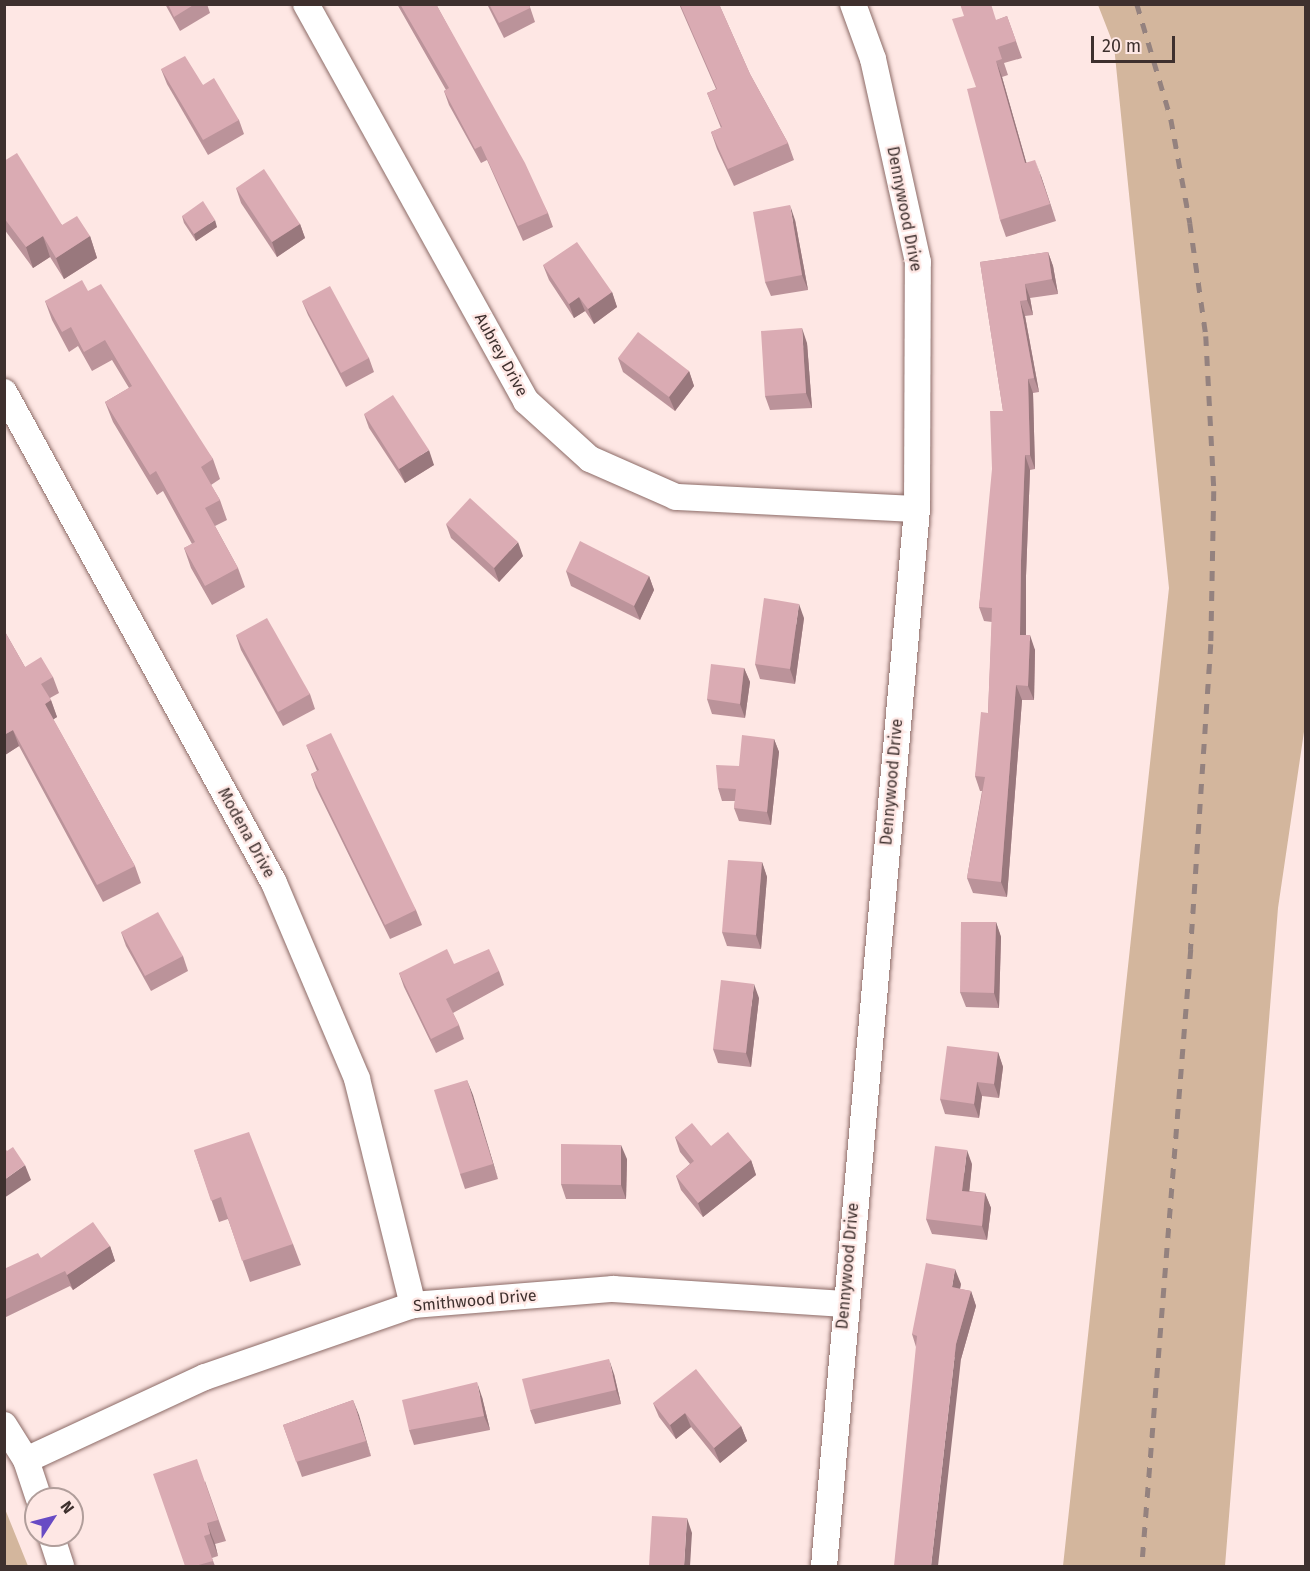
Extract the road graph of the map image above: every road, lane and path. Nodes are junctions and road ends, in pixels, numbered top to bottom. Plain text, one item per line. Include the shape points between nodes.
1 (306, 4) edge
2 (853, 4) edge
3 (4, 392) edge
4 (917, 509) junction
5 (845, 1304) junction
6 (413, 1305) junction
7 (4, 1425) edge
8 (26, 1460) junction
9 (35, 1487) edge
10 (55, 1547) edge
11 (61, 1566) edge
12 (824, 1566) edge

1 - 4 street, Aubrey Drive via 526,401 590,459 676,497
2 - 4 street, Dennywood Drive via 873,59 918,262
3 - 6 street, Modena Drive via 274,883 357,1079
4 - 5 street, Dennywood Drive
5 - 6 street, Smithwood Drive via 613,1289
5 - 12 street, Dennywood Drive
6 - 8 street, Smithwood Drive via 205,1377
7 - 8 street
8 - 9 street
10 - 11 street

